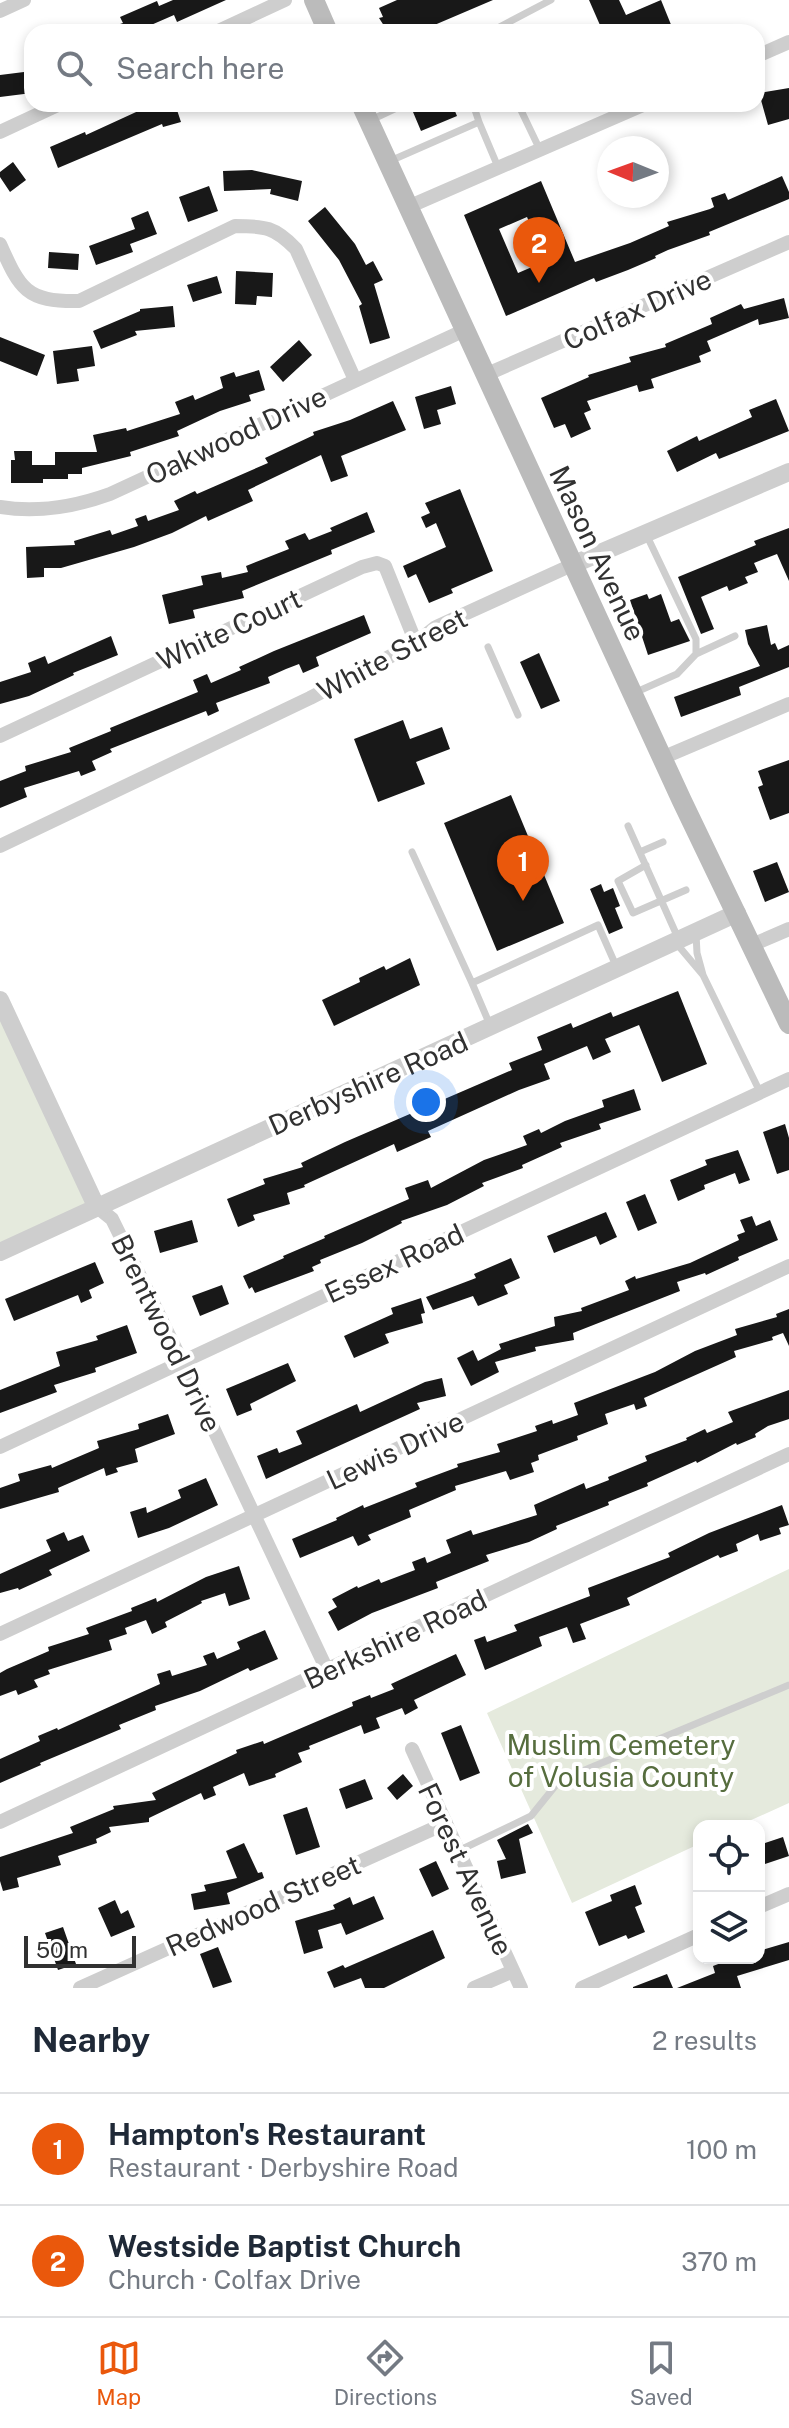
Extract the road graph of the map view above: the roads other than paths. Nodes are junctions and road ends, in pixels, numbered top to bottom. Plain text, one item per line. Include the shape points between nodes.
1 (24, 0) edge
2 (285, 0) edge
3 (314, 0) edge
4 (551, 0) edge
5 (0, 11) edge
6 (233, 24) edge
7 (324, 24) edge
8 (505, 24) edge
9 (789, 42) edge
10 (765, 52) edge
11 (43, 112) edge
12 (365, 112) edge
13 (476, 112) edge
14 (522, 112) edge
15 (627, 112) edge
16 (479, 122) junction
17 (0, 132) edge
18 (540, 150) junction
19 (388, 162) junction
20 (498, 167) junction
21 (408, 207) junction
22 (789, 242) edge
23 (0, 244) edge
24 (465, 330) junction
25 (485, 375) junction
26 (355, 380) junction
27 (789, 472) edge
28 (0, 507) edge
29 (646, 534) junction
30 (572, 565) junction
31 (735, 636) dead end
32 (416, 643) junction
33 (488, 647) dead end
34 (696, 654) junction
35 (633, 693) junction
36 (789, 704) edge
37 (518, 715) dead end
38 (0, 736) edge
39 (662, 758) junction
40 (628, 826) dead end
41 (663, 842) dead end
42 (0, 846) edge
43 (412, 852) dead end
44 (640, 852) junction
45 (646, 865) junction
46 (686, 890) dead end
47 (662, 902) junction
48 (737, 913) junction
49 (789, 929) edge
50 (683, 938) junction
51 (752, 945) junction
52 (617, 968) junction
53 (703, 975) junction
54 (472, 983) junction
55 (0, 1000) edge
56 (789, 1024) edge
57 (491, 1027) junction
58 (789, 1079) edge
59 (761, 1092) junction
60 (96, 1206) junction
61 (0, 1252) edge
62 (789, 1266) edge
63 (182, 1362) junction
64 (0, 1447) edge
65 (789, 1454) edge
66 (254, 1515) junction
67 (0, 1634) edge
68 (327, 1670) junction
69 (789, 1685) edge
70 (412, 1749) dead end
71 (0, 1822) edge
72 (446, 1823) junction
73 (458, 1851) junction
74 (789, 1894) edge
75 (765, 1904) edge
76 (693, 1938) edge
77 (513, 1971) junction
78 (80, 1988) edge
79 (474, 1988) edge
80 (521, 1988) edge
81 (582, 1988) edge

1 - 5 street
2 - 6 street
3 - 7 main road
4 - 8 lane
9 - 10 street
11 - 17 street
12 - 19 main road, Mason Avenue
13 - 16 lane
14 - 18 lane
15 - 18 street
16 - 19 lane
16 - 20 lane
18 - 20 street
19 - 21 main road, Mason Avenue
20 - 21 street
21 - 24 main road, Mason Avenue
22 - 25 street, Colfax Drive
23 - 26 street via 17,281 34,296 79,301 235,226 262,226 282,234 296,249
24 - 25 main road, Mason Avenue
24 - 26 street, Oakwood Drive
25 - 30 main road, Mason Avenue
26 - 28 street, Oakwood Drive via 110,494 49,509
27 - 29 street, White Street
29 - 30 street, White Street
29 - 34 lane via 696,639
30 - 32 street, White Street via 436,627
30 - 35 main road, Mason Avenue
31 - 34 lane
32 - 38 street, White Court via 385,566 377,563
32 - 42 street, White Street
33 - 37 lane
34 - 35 lane via 677,674
35 - 39 main road, Mason Avenue
36 - 39 street
39 - 48 main road, Mason Avenue
40 - 44 lane
41 - 44 lane
43 - 54 lane
44 - 45 lane
45 - 47 lane
45 - 47 lane via 618,881 633,913
46 - 47 lane
47 - 50 lane
48 - 50 street, Derbyshire Road
48 - 51 main road, Mason Avenue
49 - 51 street
50 - 52 street, Derbyshire Road
50 - 53 lane
50 - 53 lane via 697,953
51 - 56 main road, Mason Avenue
52 - 54 lane via 598,925
52 - 57 street, Derbyshire Road
53 - 59 lane
54 - 57 lane
55 - 60 street, Brentwood Drive
57 - 60 street, Derbyshire Road
58 - 59 street, Essex Road
59 - 63 street, Essex Road
60 - 61 street, Derbyshire Road
60 - 63 street, Brentwood Drive via 112,1219
62 - 66 street, Lewis Drive
63 - 64 street, Essex Road
63 - 66 street, Brentwood Drive
65 - 68 street, Berkshire Road
66 - 67 street, Lewis Drive
66 - 68 street, Brentwood Drive
68 - 71 street, Berkshire Road
69 - 73 lane via 568,1777 531,1816
70 - 72 street, Forest Avenue
72 - 73 street, Forest Avenue
72 - 78 street, Redwood Street
73 - 77 street, Forest Avenue
74 - 75 street
76 - 81 street
77 - 79 street
77 - 80 street, Forest Avenue

